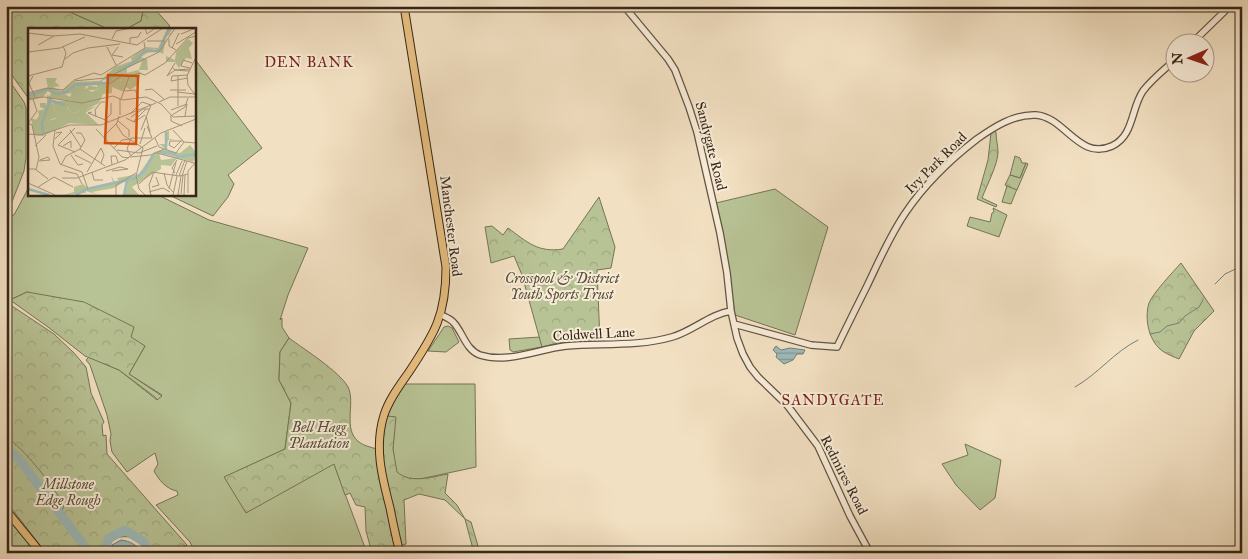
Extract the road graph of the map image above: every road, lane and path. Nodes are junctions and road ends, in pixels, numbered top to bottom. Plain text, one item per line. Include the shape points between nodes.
1 (404, 6) edge
2 (624, 6) edge
3 (1230, 6) edge
4 (1203, 32) edge
5 (1166, 69) edge
6 (731, 311) junction
7 (441, 315) junction
8 (734, 324) junction
9 (6, 510) edge
10 (41, 553) edge
11 (400, 553) edge
12 (870, 553) edge

1 - 7 main road, Manchester Road via 444,247 446,286
2 - 6 street, Sandygate Road via 668,59 689,107 720,234
3 - 4 street
5 - 8 street, Ivy Park Road via 1145,89 1130,126 1120,141 1106,148 1088,146 1039,115 1016,118 990,130 946,167 923,189 906,212 837,347 811,345
6 - 7 street, Coldwell Lane via 718,314 688,331 648,343 566,346 508,357 479,355 454,324
6 - 8 street, Redmires Road
7 - 11 main road, Manchester Road via 424,349 392,397 380,432 382,474
8 - 12 street, Redmires Road via 750,367 787,405 818,446
9 - 10 main road

